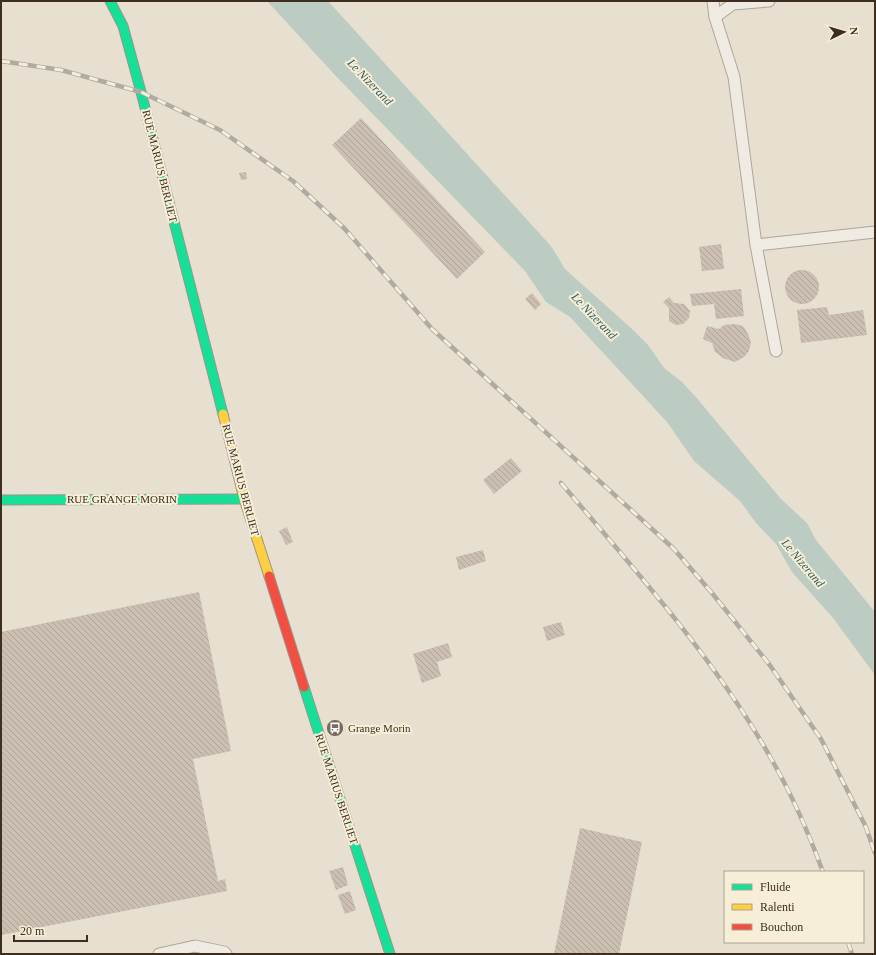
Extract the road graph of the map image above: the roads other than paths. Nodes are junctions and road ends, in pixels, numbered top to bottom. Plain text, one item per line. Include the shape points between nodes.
1 (110, 1) edge
2 (713, 1) edge
3 (768, 1) edge
4 (715, 17) junction
5 (875, 232) edge
6 (756, 245) junction
7 (776, 351) dead end
8 (244, 499) junction
9 (1, 500) edge
10 (159, 954) edge
11 (226, 954) edge
12 (390, 954) edge

1 - 8 street, RUE MARIUS BERLIET via 123,26 141,92
2 - 4 lane
3 - 4 lane via 733,4
4 - 6 lane via 734,77
5 - 6 lane
6 - 7 lane
8 - 9 street, RUE GRANGE MORIN
8 - 12 street, RUE MARIUS BERLIET
10 - 11 lane via 195,946

